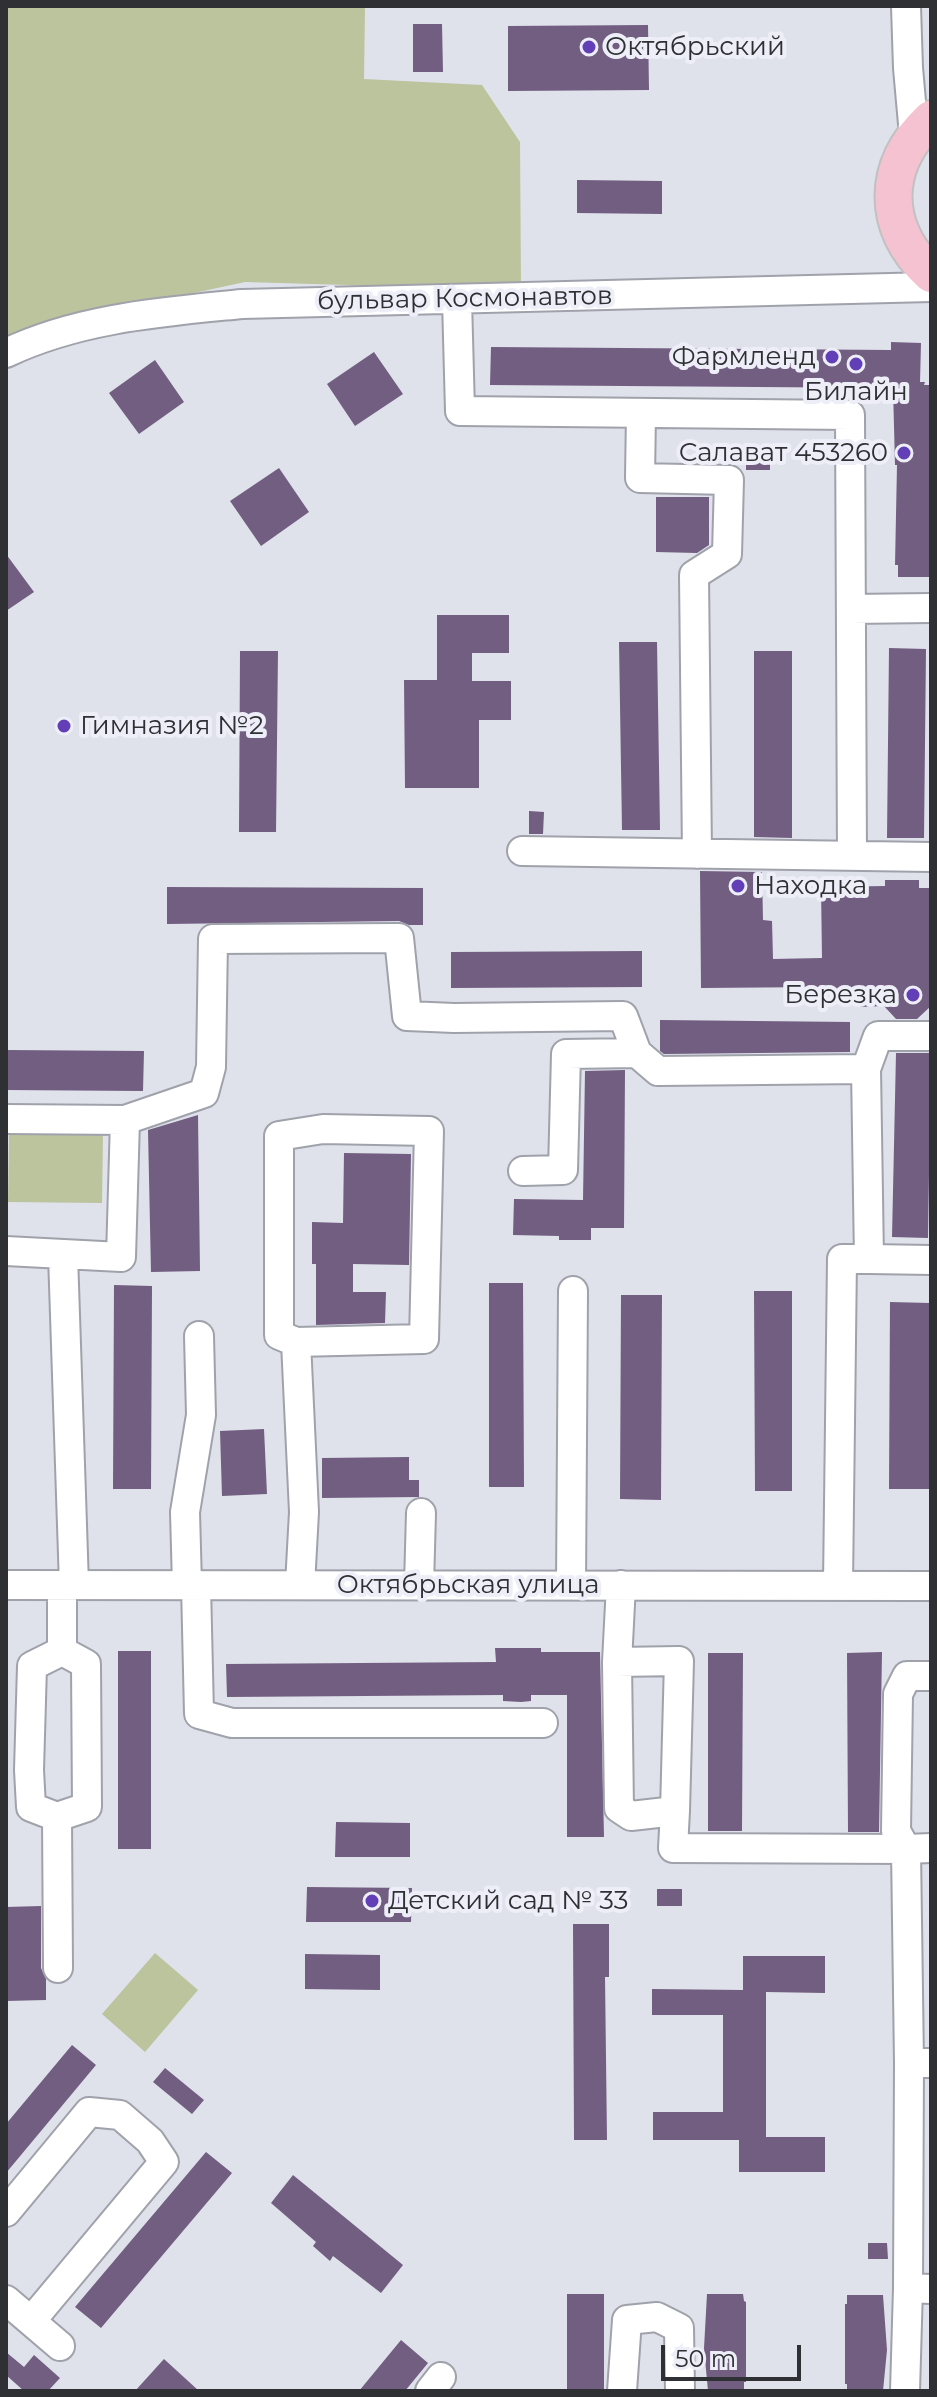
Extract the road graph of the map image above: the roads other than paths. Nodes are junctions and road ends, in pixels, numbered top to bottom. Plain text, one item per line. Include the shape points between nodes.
1 (906, 6) edge
2 (919, 75) edge
3 (922, 127) edge
4 (931, 274) edge
5 (931, 287) edge
6 (457, 300) junction
7 (6, 353) edge
8 (641, 413) junction
9 (931, 608) edge
10 (851, 609) junction
11 (522, 851) dead end
12 (697, 854) junction
13 (852, 856) junction
14 (931, 857) edge
15 (931, 1036) edge
16 (637, 1053) junction
17 (866, 1069) junction
18 (6, 1119) edge
19 (125, 1120) junction
20 (523, 1171) dead end
21 (6, 1251) edge
22 (63, 1255) junction
23 (869, 1259) junction
24 (931, 1260) edge
25 (573, 1291) dead end
26 (199, 1336) dead end
27 (296, 1342) junction
28 (421, 1513) dead end
29 (6, 1585) edge
30 (68, 1585) junction
31 (192, 1585) junction
32 (300, 1585) junction
33 (419, 1585) junction
34 (571, 1585) junction
35 (621, 1585) junction
36 (838, 1585) junction
37 (931, 1586) edge
38 (62, 1651) junction
39 (617, 1662) junction
40 (931, 1676) edge
41 (543, 1723) dead end
42 (675, 1811) junction
43 (57, 1817) junction
44 (919, 1848) edge
45 (58, 1968) dead end
46 (920, 2063) edge
47 (6, 2212) edge
48 (919, 2288) edge
49 (6, 2300) edge
50 (31, 2321) junction
51 (60, 2346) dead end
52 (622, 2391) edge
53 (680, 2391) edge
54 (905, 2391) edge

1 - 2 street
2 - 3 street
3 - 4 main road via 902,155 893,198 904,241
5 - 6 street, бульвар Космонавтов
6 - 7 street, бульвар Космонавтов via 242,304 140,314 38,338
6 - 8 street via 460,411
8 - 10 street via 850,415
8 - 12 street via 640,478 729,480 727,554 694,575
9 - 10 street
10 - 13 street
11 - 12 street
12 - 13 street
13 - 14 street
15 - 17 street via 878,1036
16 - 17 street via 658,1071
16 - 19 street via 623,1016 407,1016 399,938 213,939 211,1067 204,1093
16 - 20 street via 566,1054 563,1170
17 - 23 street
18 - 19 street
19 - 22 street via 121,1257
21 - 22 street
22 - 30 street
23 - 24 street
23 - 36 street via 842,1259
25 - 34 street
26 - 31 street via 201,1415 185,1512
27 - 27 street via 279,1335 279,1136 323,1129 429,1131 424,1339
27 - 32 street via 304,1512
28 - 33 street
29 - 30 street, Октябрьская улица
30 - 31 street, Октябрьская улица
30 - 38 street
31 - 32 street, Октябрьская улица
31 - 41 street via 199,1714 232,1723
32 - 33 street, Октябрьская улица
33 - 34 street, Октябрьская улица
34 - 35 street, Октябрьская улица
35 - 36 street, Октябрьская улица
35 - 39 street
36 - 37 street, Октябрьская улица
38 - 43 street via 86,1664 87,1807
38 - 43 street via 32,1666 31,1681 31,1807
39 - 42 street via 619,1808 631,1816
39 - 42 street via 679,1661
40 - 44 street via 907,1676 898,1694 896,1831
42 - 44 street via 673,1848
43 - 45 street
44 - 46 street
46 - 48 street
47 - 50 street via 89,2112 120,2115 150,2141 164,2162
48 - 54 street
49 - 50 street
50 - 51 street
52 - 53 street via 627,2320 657,2317 679,2328

